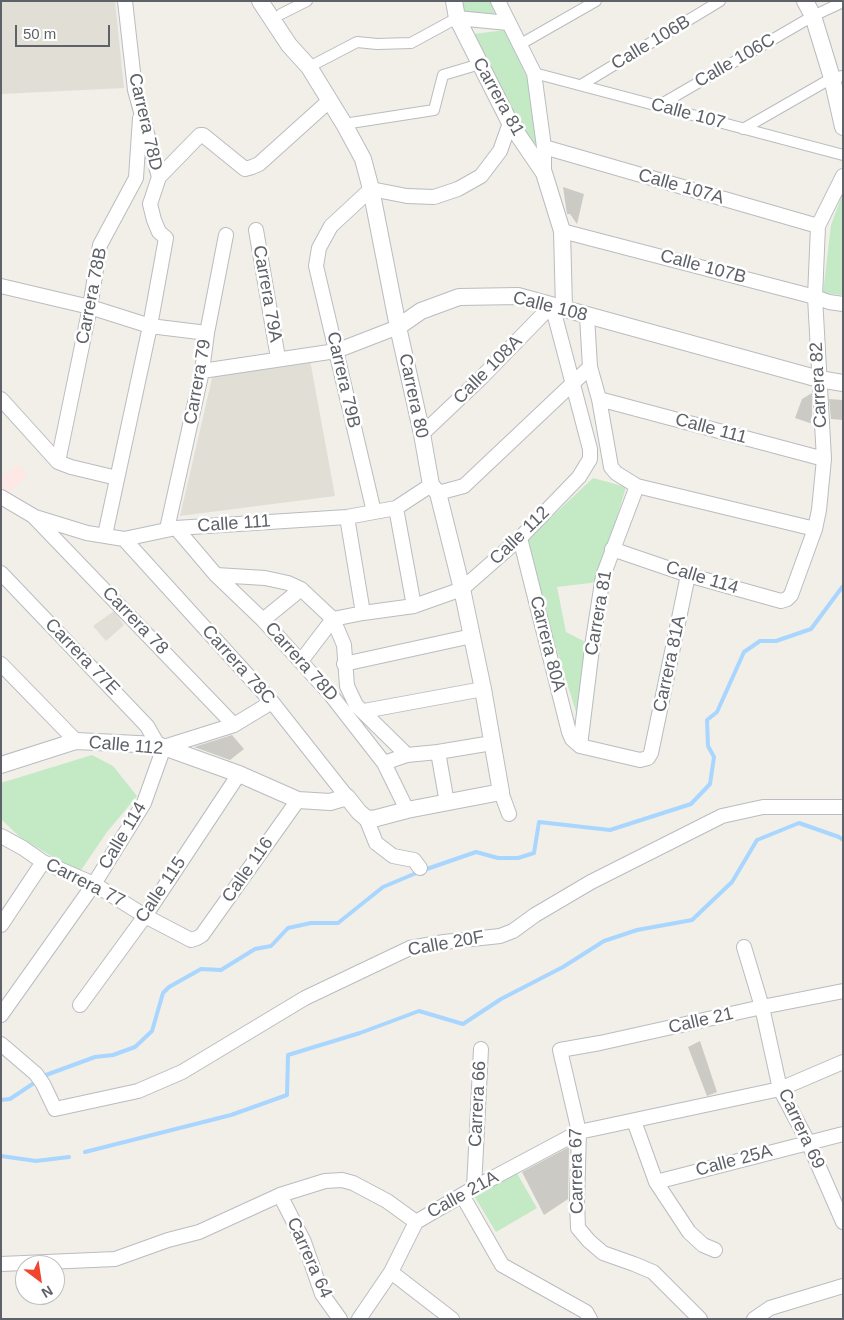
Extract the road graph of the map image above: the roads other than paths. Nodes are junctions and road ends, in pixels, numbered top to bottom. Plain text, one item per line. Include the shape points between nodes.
1 (125, 1) edge
2 (260, 1) edge
3 (307, 1) edge
4 (454, 1) edge
5 (498, 1) edge
6 (596, 1) edge
7 (720, 1) edge
8 (805, 1) edge
9 (843, 2) edge
10 (281, 14) dead end
11 (813, 16) junction
12 (457, 18) junction
13 (508, 23) junction
14 (519, 45) junction
15 (480, 64) junction
16 (308, 67) junction
17 (534, 74) junction
18 (837, 77) edge
19 (581, 85) junction
20 (329, 101) junction
21 (140, 106) junction
22 (658, 106) junction
23 (510, 123) junction
24 (344, 124) junction
25 (843, 127) edge
26 (743, 129) junction
27 (544, 147) junction
28 (843, 155) edge
29 (544, 173) junction
30 (843, 176) edge
31 (159, 177) junction
32 (371, 189) junction
33 (818, 226) junction
34 (256, 230) dead end
35 (562, 231) junction
36 (226, 235) dead end
37 (1, 286) edge
38 (815, 296) junction
39 (843, 304) edge
40 (558, 306) junction
41 (90, 307) junction
42 (587, 316) junction
43 (150, 326) junction
44 (398, 327) junction
45 (207, 333) junction
46 (336, 350) junction
47 (278, 358) junction
48 (590, 368) junction
49 (202, 371) junction
50 (819, 379) junction
51 (843, 383) edge
52 (572, 384) junction
53 (1, 399) edge
54 (599, 399) junction
55 (422, 434) junction
56 (824, 459) junction
57 (58, 462) junction
58 (117, 478) junction
59 (637, 486) junction
60 (434, 489) junction
61 (1, 497) edge
62 (396, 508) junction
63 (374, 512) junction
64 (35, 517) junction
65 (347, 517) junction
66 (171, 528) junction
67 (815, 529) junction
68 (104, 536) junction
69 (520, 538) junction
70 (124, 539) junction
71 (612, 549) junction
72 (1, 573) edge
73 (688, 574) junction
74 (216, 575) junction
75 (301, 589) junction
76 (462, 589) junction
77 (791, 595) joint
78 (414, 606) junction
79 (363, 613) junction
80 (333, 619) junction
81 (263, 620) junction
82 (472, 636) junction
83 (301, 661) junction
84 (1, 664) edge
85 (344, 664) junction
86 (483, 689) junction
87 (272, 702) junction
88 (364, 711) junction
89 (234, 725) junction
90 (76, 742) junction
91 (492, 743) junction
92 (161, 746) junction
93 (580, 746) junction
94 (438, 752) junction
95 (407, 755) junction
96 (384, 763) junction
97 (1, 765) edge
98 (239, 774) junction
99 (501, 792) junction
100 (346, 797) junction
101 (298, 800) junction
102 (447, 803) junction
103 (843, 806) edge
104 (407, 810) junction
105 (509, 814) dead end
106 (366, 818) junction
107 (1, 836) edge
108 (43, 862) junction
109 (420, 868) dead end
110 (94, 884) junction
111 (145, 916) junction
112 (1, 925) edge
113 (197, 938) joint
114 (744, 947) dead end
115 (843, 991) edge
116 (80, 1005) dead end
117 (762, 1006) junction
118 (1, 1015) edge
119 (1, 1044) edge
120 (480, 1049) dead end
121 (560, 1050) joint
122 (843, 1062) edge
123 (780, 1089) junction
124 (634, 1121) junction
125 (579, 1132) junction
126 (843, 1134) edge
127 (808, 1142) junction
128 (656, 1182) junction
129 (468, 1192) junction
130 (280, 1195) junction
131 (416, 1222) junction
132 (843, 1222) edge
133 (714, 1250) dead end
134 (1, 1264) edge
135 (391, 1272) junction
136 (843, 1286) edge
137 (340, 1319) edge
138 (359, 1319) edge
139 (452, 1319) edge
140 (590, 1319) edge
141 (700, 1319) edge
142 (754, 1319) edge

1 - 21 street, Carrera 78D via 135,90
2 - 16 street, Carrera 80
3 - 10 street
4 - 12 street, Carrera 81
5 - 13 street, Carrera 81
6 - 14 street
7 - 19 street, Calle 106B
8 - 11 street
9 - 11 street
11 - 18 street
11 - 22 street, Calle 106C
12 - 13 street
12 - 15 street, Carrera 81
12 - 16 street via 411,44 357,42
13 - 14 street, Carrera 81
14 - 17 street, Carrera 81
15 - 23 street, Carrera 81
15 - 24 street via 443,76 434,110
16 - 20 street, Carrera 80
17 - 19 street, Calle 107
17 - 27 street, Carrera 81
18 - 25 street
18 - 26 street
19 - 22 street, Calle 107
20 - 24 street, Carrera 80
20 - 31 street via 252,168 245,169 203,135
21 - 31 street, Carrera 78D
21 - 41 street, Carrera 78B via 136,178 100,245
22 - 26 street, Calle 107
23 - 29 street, Carrera 81
23 - 32 street via 500,151 481,176 458,189 434,197
24 - 32 street, Carrera 80 via 363,159
26 - 28 street, Calle 107
27 - 29 street, Carrera 81
27 - 33 street, Calle 107A
29 - 35 street, Carrera 81
30 - 33 street, Carrera 82
31 - 43 street, Carrera 78D via 150,204 159,232 166,238
32 - 44 street, Carrera 80
32 - 46 street, Carrera 79B via 331,226 319,248 316,266
33 - 38 street, Carrera 82
34 - 47 street, Carrera 79A
35 - 38 street, Calle 107B
35 - 40 street, Carrera 81
36 - 45 street, Carrera 79
37 - 41 street
38 - 39 street, Calle 107B
38 - 50 street, Carrera 82
40 - 42 street, Calle 108
40 - 44 street, Calle 108 via 518,296 459,297 421,311
40 - 52 street, Calle 112
40 - 55 street, Calle 108A
41 - 43 street
41 - 57 street, Carrera 78B
42 - 48 street
42 - 50 street, Calle 108
43 - 45 street
43 - 58 street
44 - 46 street, Calle 108
44 - 55 street, Carrera 80
45 - 49 street, Carrera 79
46 - 47 street, Calle 108
46 - 63 street, Carrera 79B
47 - 49 street, Calle 108
48 - 52 street, Calle 111
48 - 54 street
49 - 66 street, Carrera 79
50 - 51 street, Calle 108
50 - 56 street, Carrera 82
52 - 60 street, Calle 111 via 464,486
52 - 69 street, Calle 112 via 590,459 579,477
53 - 57 street
54 - 56 street, Calle 111
54 - 59 street via 611,467
55 - 60 street, Carrera 80
56 - 67 street, Carrera 82
57 - 58 street
58 - 68 street
59 - 67 street
59 - 71 street, Carrera 81
60 - 62 street, Calle 111
60 - 76 street, Carrera 80
61 - 64 street
62 - 63 street, Calle 111
62 - 78 street
63 - 65 street, Calle 111
64 - 68 street, Calle 111
64 - 89 street, Carrera 78
65 - 66 street, Calle 111
65 - 79 street
66 - 70 street, Calle 111
66 - 74 street, Carrera 78D
67 - 77 street, Carrera 82
68 - 70 street, Calle 111
69 - 76 street, Calle 112
69 - 93 street, Carrera 80A via 569,732
70 - 87 street, Carrera 78C
71 - 73 street, Calle 114
71 - 93 street, Carrera 81 via 603,576 592,640
72 - 92 street, Carrera 77E via 147,726
73 - 77 street, Calle 114 via 781,601
73 - 93 street, Carrera 81A via 648,758 640,760
74 - 75 street via 264,578
74 - 81 street, Carrera 78D
75 - 80 street
75 - 81 street
76 - 78 street, Calle 112
76 - 82 street, Carrera 80
78 - 79 street, Calle 112
79 - 80 street, Calle 112
80 - 83 street
80 - 85 street via 344,645
81 - 83 street, Carrera 78D
82 - 85 street
82 - 86 street, Carrera 80
83 - 96 street, Carrera 78D
84 - 90 street
85 - 88 street via 347,686 356,705
86 - 88 street
86 - 91 street, Carrera 80
87 - 89 street
87 - 100 street, Carrera 78C
88 - 95 street
89 - 92 street
90 - 92 street, Calle 112
90 - 97 street, Calle 112
91 - 94 street
91 - 99 street, Carrera 80
92 - 98 street, Calle 112
92 - 110 street, Calle 114 via 144,803
94 - 95 street
94 - 102 street
95 - 96 street
96 - 104 street, Carrera 78D
98 - 101 street, Calle 112
98 - 111 street, Calle 115
99 - 102 street
99 - 105 street, Carrera 80
100 - 101 street, Calle 112 via 330,802
100 - 106 street
101 - 113 street, Calle 116
102 - 104 street
103 - 119 street, Calle 20F via 763,807 722,816 591,882 512,931 500,936 410,948 305,998 182,1072 138,1090 55,1109 39,1079
104 - 106 street
106 - 109 street via 376,843 393,856 414,860
107 - 108 street, Carrera 77
108 - 110 street, Carrera 77
108 - 112 street
110 - 111 street, Carrera 77
110 - 118 street, Calle 114
111 - 113 street, Carrera 77 via 191,940
111 - 116 street, Calle 115
114 - 117 street, Carrera 69
115 - 117 street, Calle 21
117 - 121 street, Calle 21
117 - 123 street, Carrera 69
120 - 129 street, Carrera 66
121 - 125 street, Carrera 67
122 - 123 street, Calle 21A
123 - 124 street, Calle 21A
123 - 127 street, Carrera 69
124 - 125 street, Calle 21A
124 - 128 street
125 - 129 street, Calle 21A
125 - 141 street, Carrera 67 via 578,1228 603,1252 653,1272
126 - 127 street, Calle 25A
127 - 128 street, Calle 25A
127 - 132 street, Carrera 69
128 - 133 street via 689,1232
129 - 131 street, Calle 21A
129 - 140 street via 502,1266 586,1312
130 - 131 street, Calle 21A via 324,1181 342,1180 366,1189
130 - 134 street, Calle 21A via 199,1232 115,1260
130 - 137 street, Carrera 64 via 304,1242 322,1294
131 - 135 street
135 - 138 street
135 - 139 street
136 - 142 street via 770,1308

